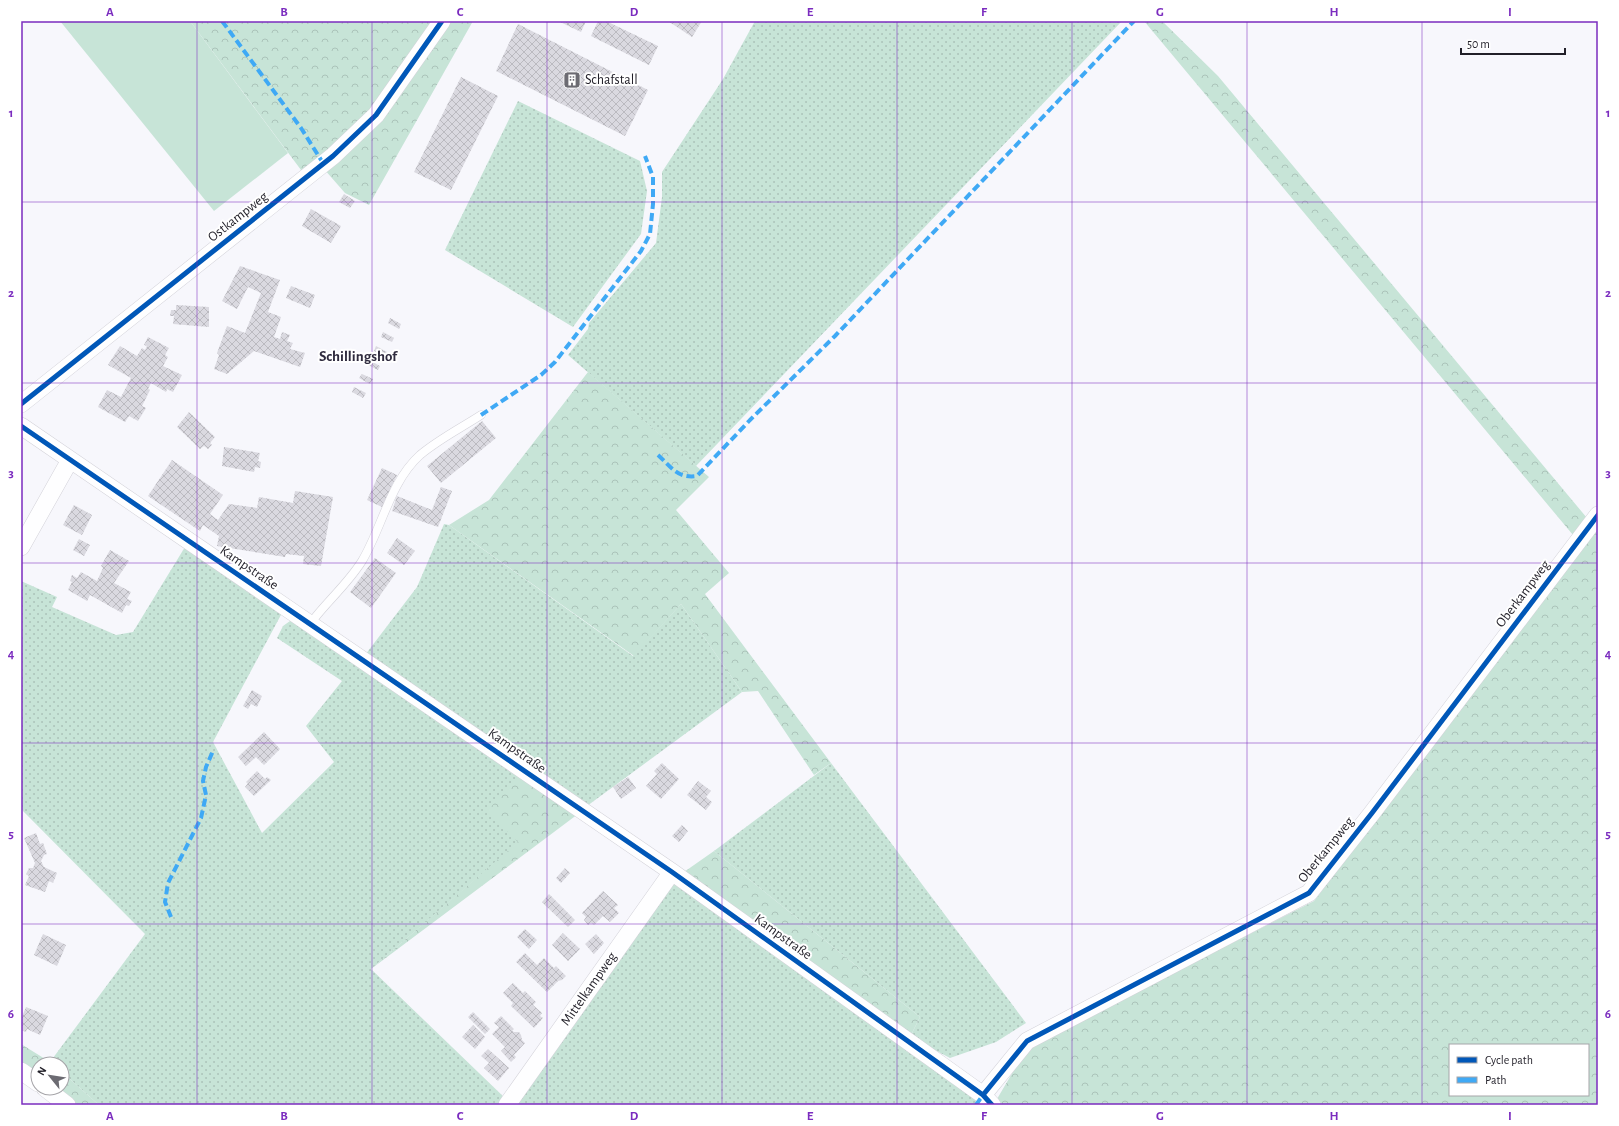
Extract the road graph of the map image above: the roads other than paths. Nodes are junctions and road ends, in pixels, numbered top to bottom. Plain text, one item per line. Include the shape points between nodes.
1 (442, 21) edge
2 (21, 404) edge
3 (481, 415) dead end
4 (21, 426) edge
5 (70, 460) junction
6 (1598, 515) edge
7 (21, 547) edge
8 (310, 624) junction
9 (672, 872) junction
10 (21, 1071) edge
11 (30, 1077) edge
12 (55, 1096) edge
13 (987, 1100) edge
14 (67, 1105) edge
15 (507, 1105) edge

1 - 2 street, Ostkampweg via 376,115 333,156
3 - 8 lane via 420,456 406,472 362,561 345,585
4 - 5 street, Kampstraße
5 - 7 street
5 - 8 street, Kampstraße
6 - 13 street, Oberkampweg via 1309,892 1027,1041
8 - 9 street, Kampstraße
9 - 13 street, Kampstraße
9 - 15 street, Mittelkampweg
10 - 11 street
12 - 14 street

